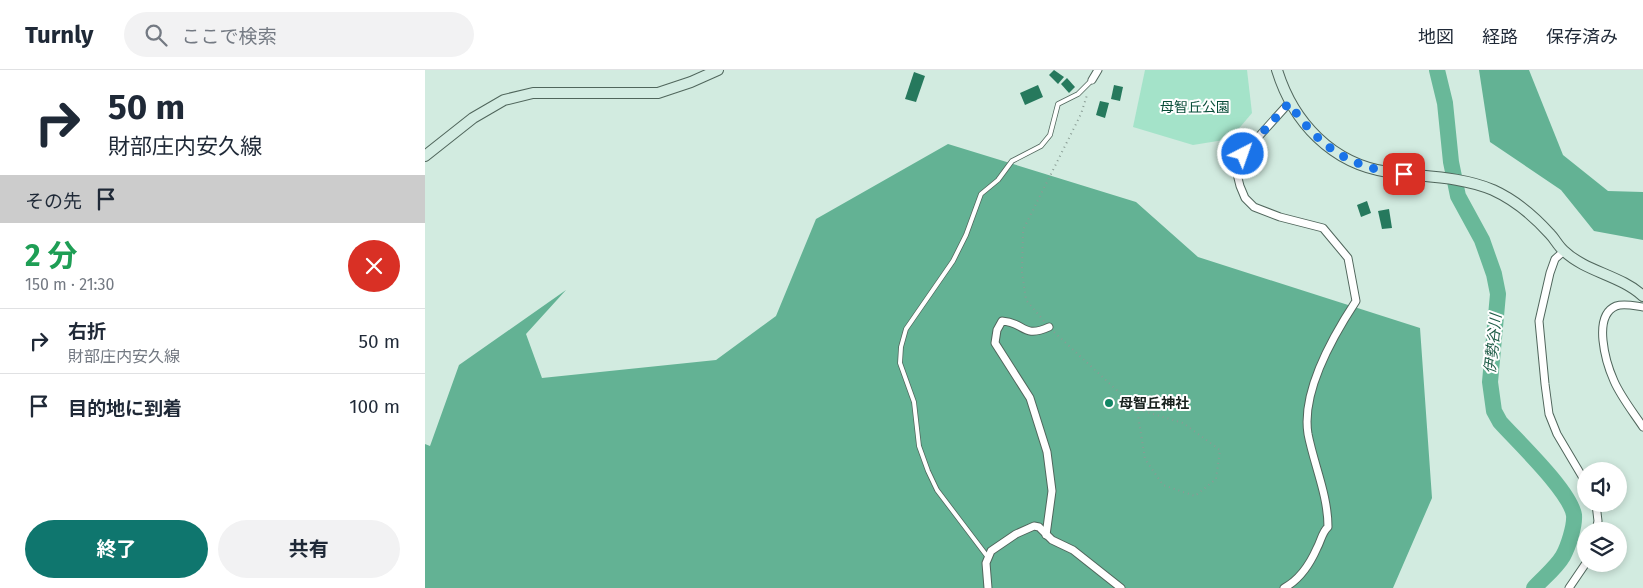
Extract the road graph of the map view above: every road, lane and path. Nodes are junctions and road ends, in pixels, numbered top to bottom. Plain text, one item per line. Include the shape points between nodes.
1 (718, 70) edge
2 (1098, 70) edge
3 (1277, 70) edge
4 (1091, 80) junction
5 (1289, 103) junction
6 (425, 156) edge
7 (1564, 251) junction
8 (1643, 296) edge
9 (1643, 307) edge
10 (1049, 327) junction
11 (1137, 408) junction
12 (1643, 427) edge
13 (1577, 468) edge
14 (1047, 535) junction
15 (987, 556) junction
16 (1580, 572) edge
17 (988, 588) edge
18 (1121, 588) edge
19 (1284, 588) edge
20 (1569, 588) edge

1 - 6 main road via 658,93 533,94 504,100 473,118
2 - 4 street
3 - 5 main road
4 - 10 path via 1081,114 1023,230 1022,272 1026,300
4 - 15 lane via 1078,94 1058,104 1050,135 1041,146 1012,161 998,180 981,194 953,261 906,329 901,347 900,363 914,402 919,446 928,472 937,490
5 - 7 main road via 1320,142 1339,155 1386,172 1464,181 1494,191 1521,206
5 - 19 street via 1243,154 1237,174 1240,186 1245,198 1254,206 1280,217 1323,228 1348,258 1356,301 1339,327 1307,406 1308,434 1328,512 1328,527 1301,575
7 - 8 main road
7 - 13 street via 1555,260 1550,273 1539,322 1549,414
9 - 12 street via 1617,305 1607,312 1603,323 1603,347 1613,380
10 - 11 path
10 - 14 street via 1036,333 1009,321 1001,321 995,343 1030,398 1047,452 1052,491
11 - 11 path via 1183,423 1220,450 1217,479 1195,496 1163,485 1145,459
14 - 15 street via 1039,527 1029,527
14 - 18 street via 1073,550
15 - 17 street
16 - 20 street

